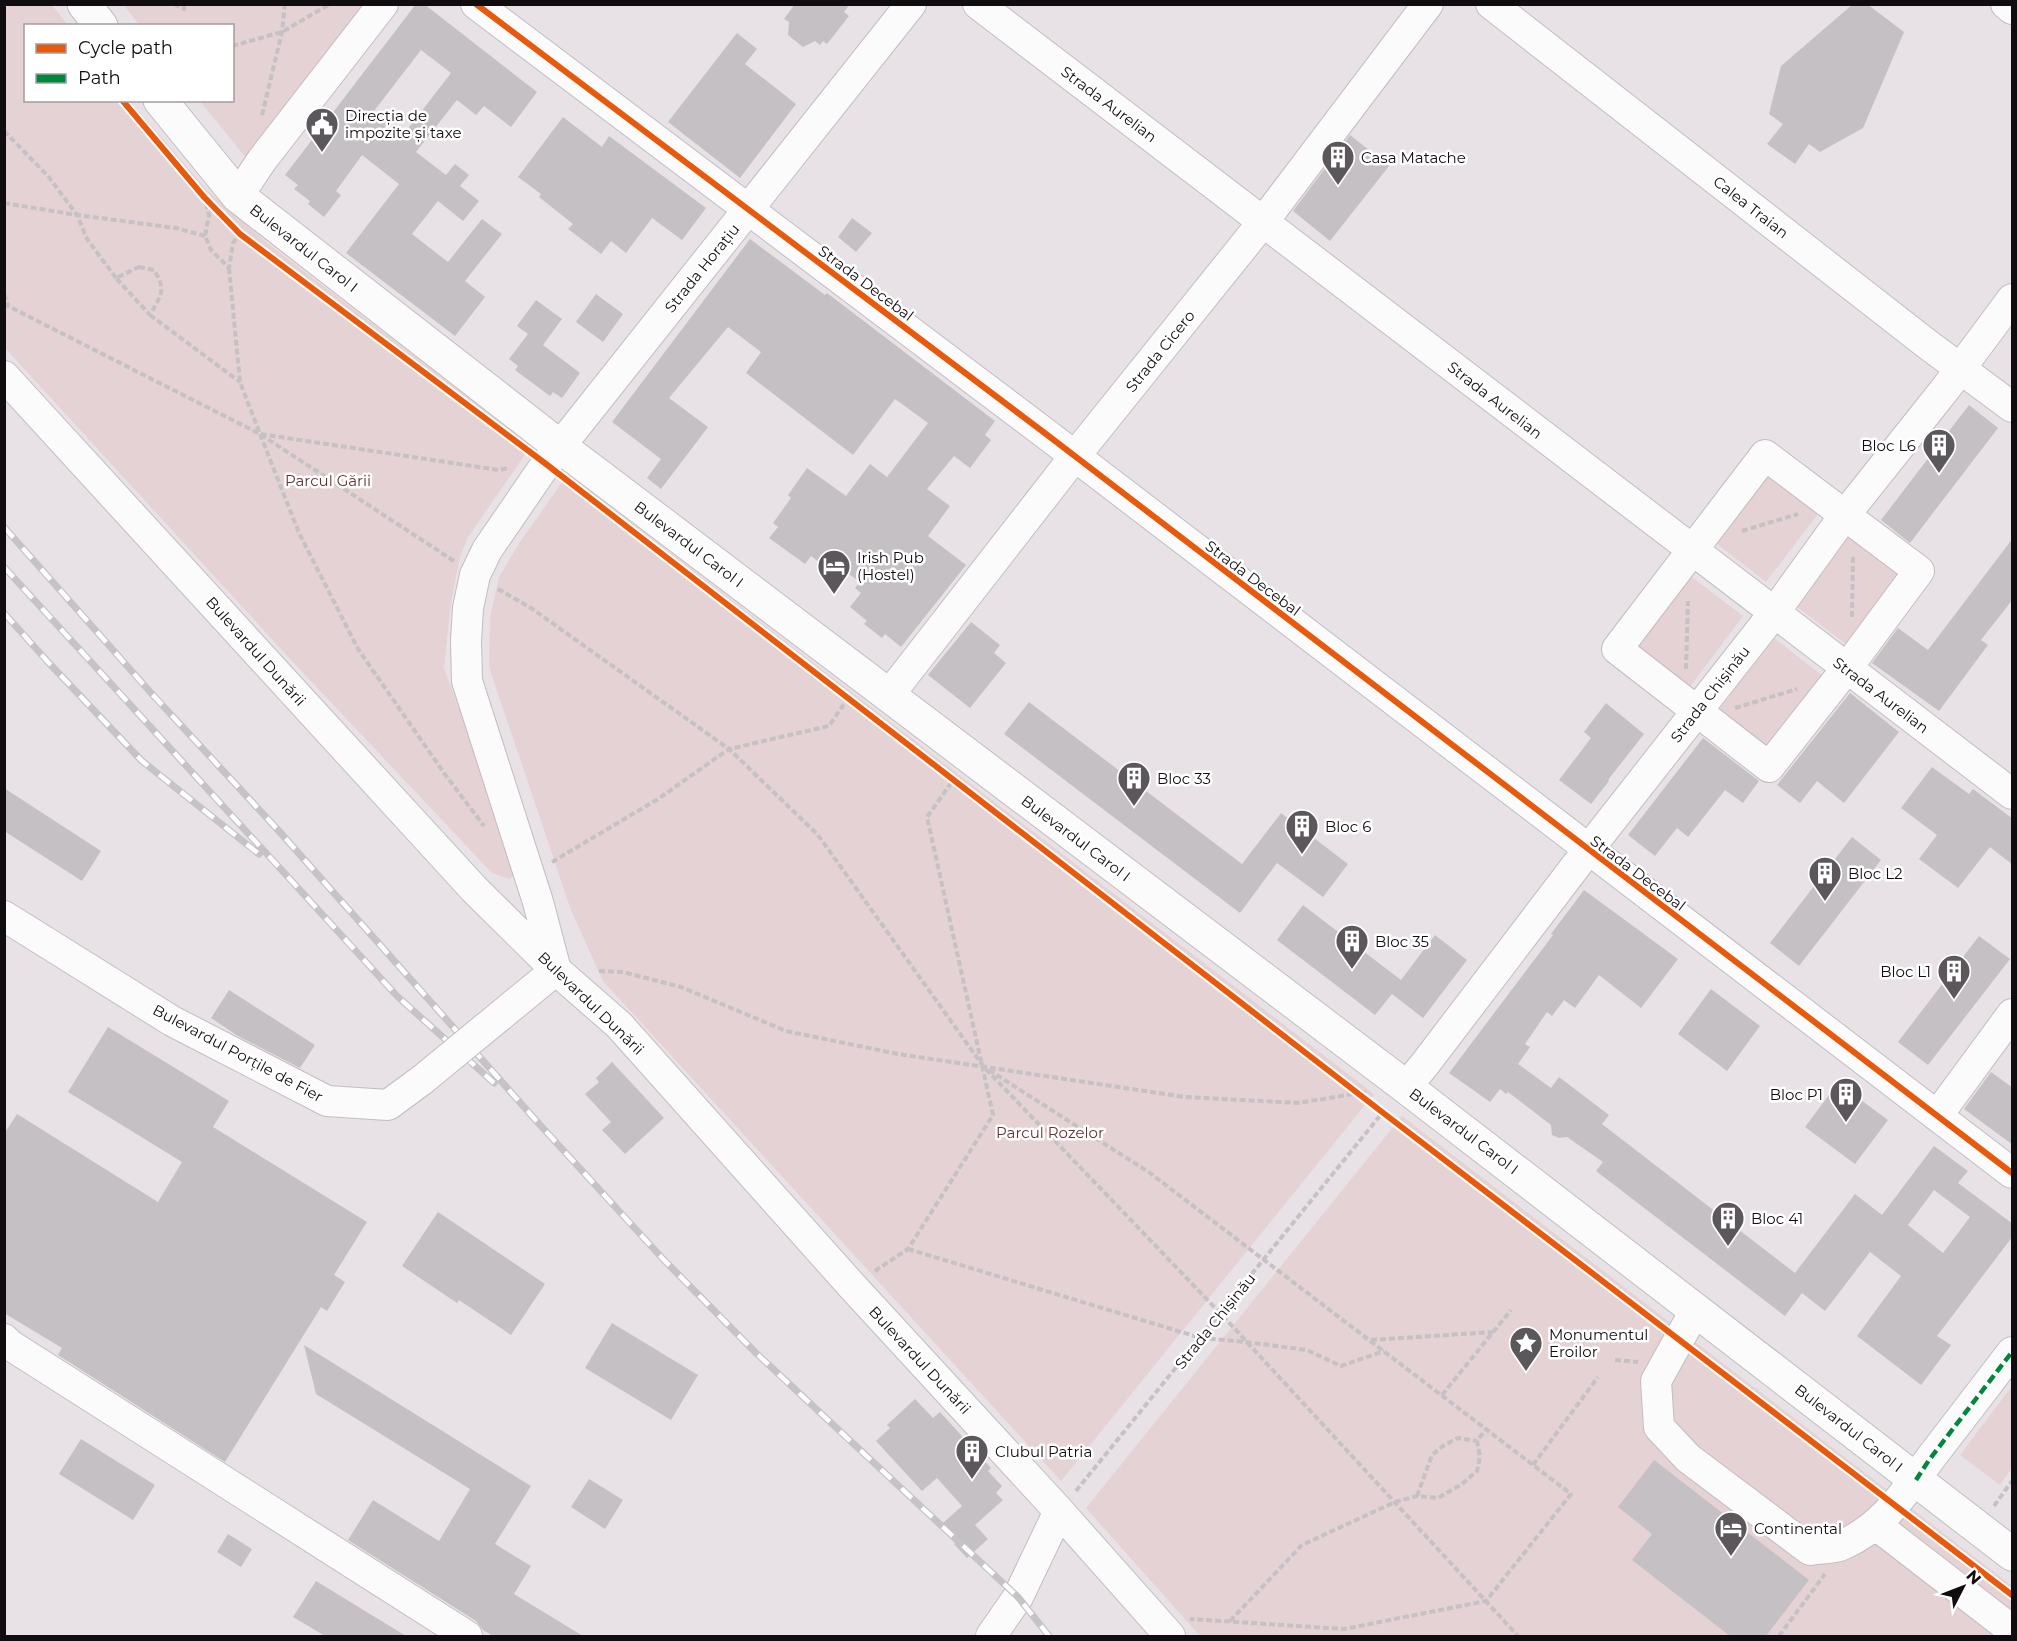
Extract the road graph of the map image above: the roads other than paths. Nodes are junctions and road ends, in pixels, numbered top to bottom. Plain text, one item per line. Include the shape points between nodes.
1 (84, 4) edge
2 (383, 4) edge
3 (476, 4) edge
4 (911, 4) edge
5 (978, 4) edge
6 (1428, 4) edge
7 (1491, 4) edge
8 (2006, 4) edge
9 (2013, 9) edge
10 (99, 24) edge
11 (162, 102) edge
12 (238, 196) junction
13 (749, 209) junction
14 (1263, 222) junction
15 (2013, 299) edge
16 (1961, 367) junction
17 (4, 376) edge
18 (2013, 407) edge
19 (553, 455) junction
20 (1075, 456) junction
21 (1842, 514) junction
22 (1692, 551) junction
23 (1774, 613) junction
24 (1847, 669) junction
25 (889, 694) junction
26 (1695, 709) junction
27 (2013, 794) edge
28 (1588, 850) junction
29 (4, 916) edge
30 (556, 970) junction
31 (2013, 1014) edge
32 (1406, 1087) junction
33 (1936, 1116) junction
34 (2013, 1173) edge
35 (1696, 1309) junction
36 (4, 1339) edge
37 (2013, 1352) edge
38 (1916, 1480) junction
39 (1059, 1511) junction
40 (1876, 1525) junction
41 (2013, 1554) edge
42 (1162, 1627) edge
43 (2013, 1630) edge
44 (467, 1636) edge
45 (991, 1636) edge

1 - 10 main road
2 - 12 street
3 - 13 street, Strada Decebal
4 - 13 street, Strada Horațiu
5 - 14 street, Strada Aurelian
6 - 14 street, Strada Cicero
7 - 16 street, Calea Traian
8 - 9 street
11 - 12 main road, Bulevardul Carol I
12 - 19 main road, Bulevardul Carol I
13 - 19 street, Strada Horațiu
13 - 20 street, Strada Decebal
14 - 20 street, Strada Cicero
14 - 22 street, Strada Aurelian
15 - 16 street, Strada Chișinău
16 - 18 street, Calea Traian
16 - 21 street, Strada Chișinău
17 - 30 street, Bulevardul Dunării via 474,889
19 - 25 main road, Bulevardul Carol I
19 - 30 street, Strada Horațiu via 487,550 475,575 466,641 467,681
20 - 25 street, Strada Cicero
20 - 28 street, Strada Decebal
21 - 22 street via 1765,455
21 - 23 street, Strada Chișinău
21 - 24 street via 1919,571
22 - 23 street, Strada Aurelian
22 - 26 street via 1617,649
23 - 24 street, Strada Aurelian
23 - 26 street, Strada Chișinău
24 - 26 street via 1769,767
24 - 27 street, Strada Aurelian
25 - 32 main road, Bulevardul Carol I
26 - 28 street, Strada Chișinău
28 - 32 street, Strada Chișinău
28 - 33 street, Strada Decebal
29 - 30 street, Bulevardul Porțile de Fier, bridge via 172,1021 327,1101 388,1106
30 - 39 street, Bulevardul Dunării via 619,1025
31 - 33 street
32 - 35 main road, Bulevardul Carol I
33 - 34 street, Strada Decebal
35 - 38 main road, Bulevardul Carol I
35 - 40 street via 1656,1382 1659,1427 1688,1458 1810,1550 1841,1546
36 - 44 street
37 - 38 street
38 - 40 street
38 - 41 main road, Bulevardul Carol I
39 - 42 street, Bulevardul Dunării
39 - 45 street via 1018,1597
40 - 43 street

